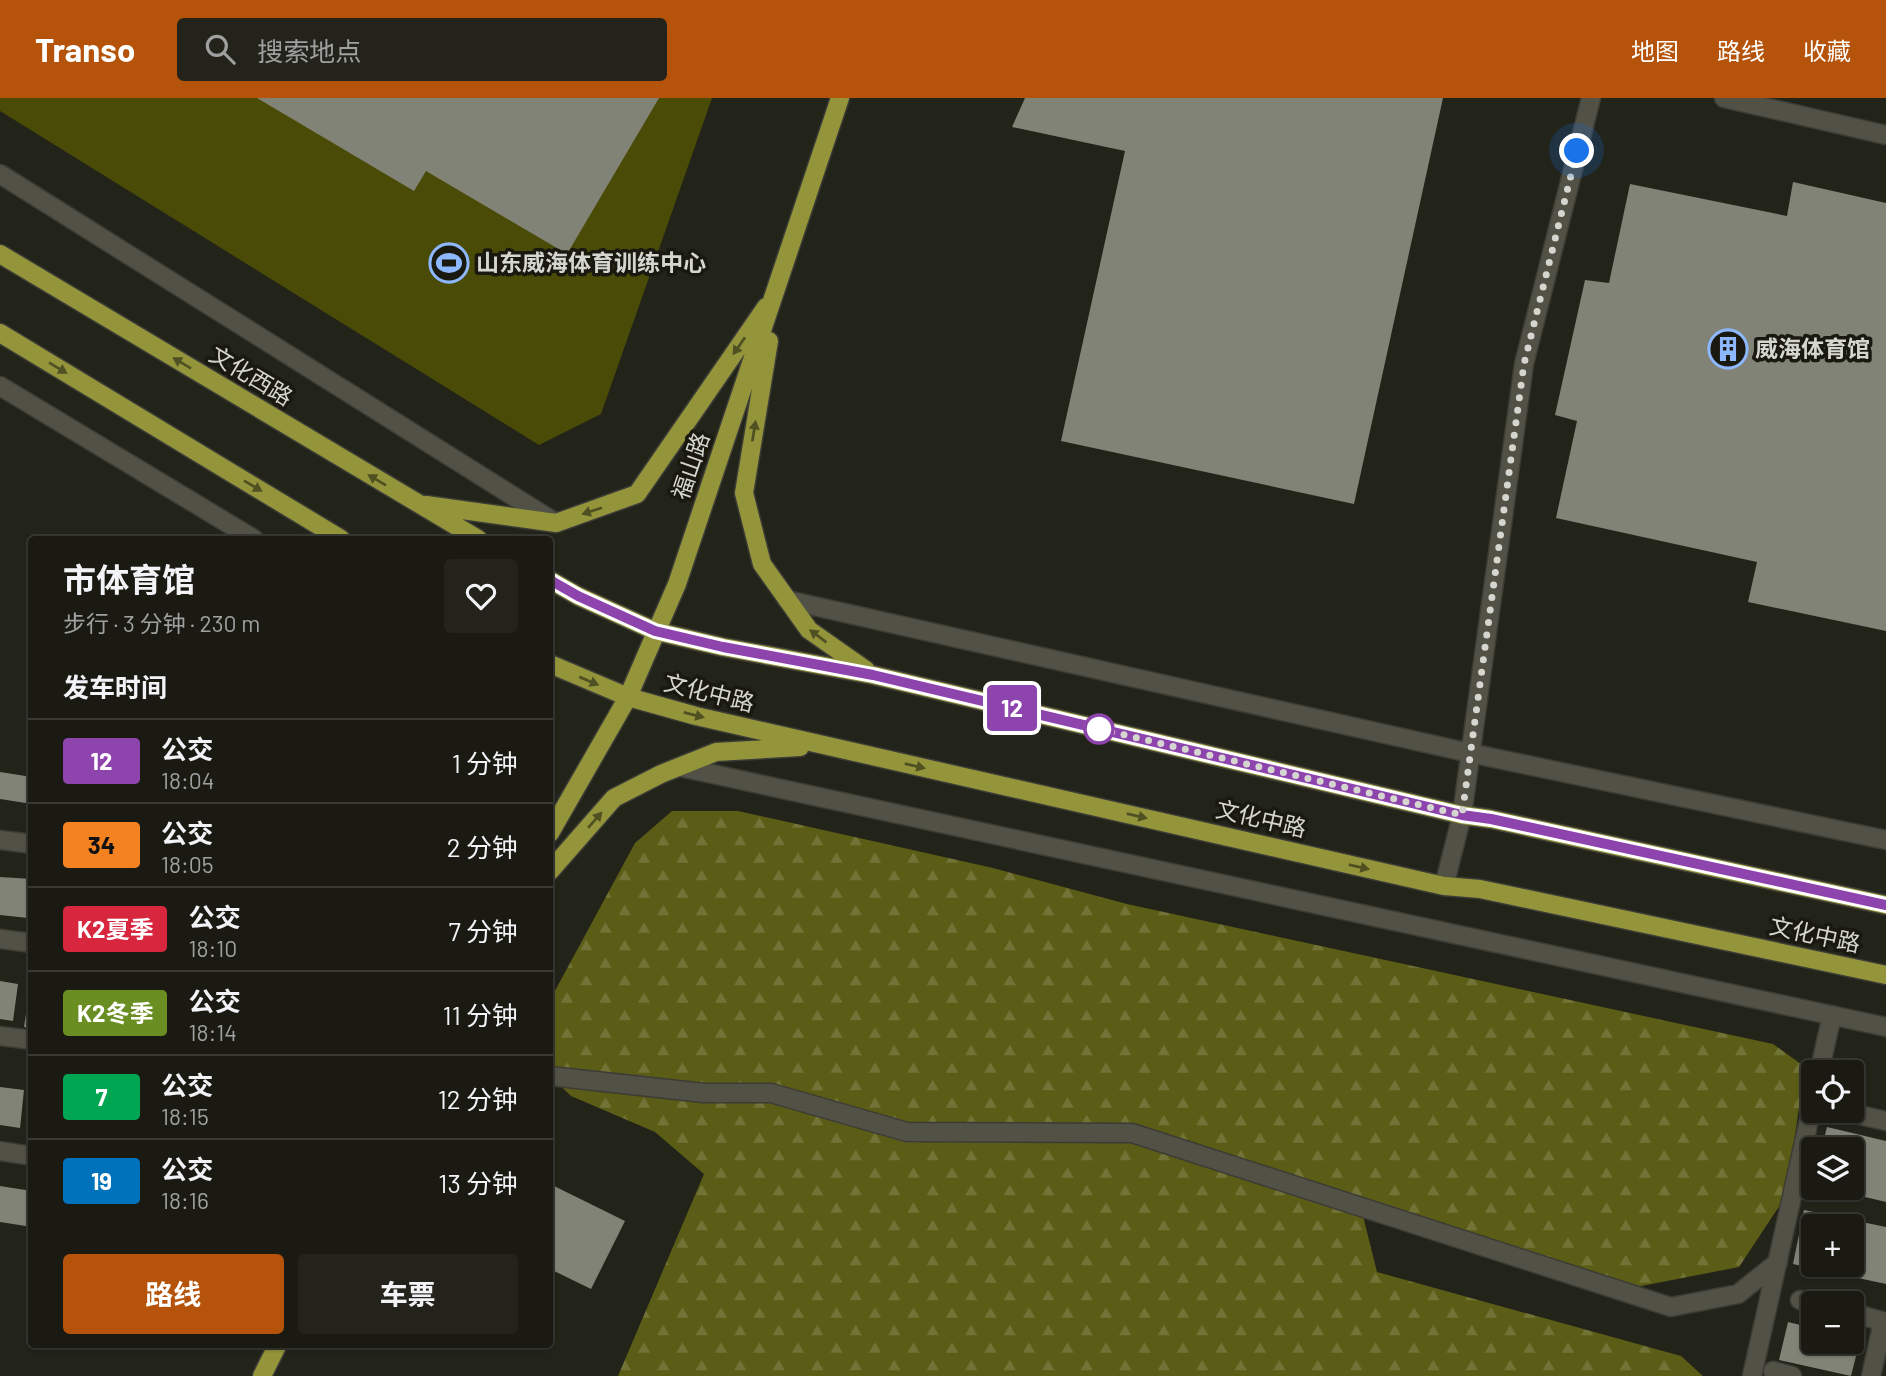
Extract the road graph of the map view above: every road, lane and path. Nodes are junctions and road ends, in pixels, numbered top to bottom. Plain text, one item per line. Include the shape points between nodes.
1 (840, 98) edge
2 (1591, 98) edge
3 (1724, 98) edge
4 (1886, 135) edge
5 (0, 174) edge
6 (0, 254) edge
7 (778, 289) junction
8 (0, 332) edge
9 (0, 386) edge
10 (417, 504) junction
11 (555, 523) junction
12 (235, 533) edge
13 (336, 536) edge
14 (473, 536) edge
15 (553, 582) edge
16 (787, 600) junction
17 (655, 631) junction
18 (553, 665) edge
19 (873, 675) junction
20 (628, 697) junction
21 (822, 745) junction
22 (1471, 752) junction
23 (680, 767) junction
24 (1462, 815) junction
25 (553, 828) edge
26 (0, 839) edge
27 (1886, 840) edge
28 (28, 843) edge
29 (553, 868) edge
30 (1444, 886) junction
31 (1886, 905) edge
32 (0, 939) edge
33 (28, 942) edge
34 (1886, 975) edge
35 (1832, 1015) junction
36 (1886, 1027) edge
37 (0, 1036) edge
38 (28, 1040) edge
39 (1822, 1060) edge
40 (553, 1076) edge
41 (1864, 1116) edge
42 (1886, 1121) edge
43 (1809, 1123) edge
44 (0, 1151) edge
45 (28, 1155) edge
46 (1778, 1262) junction
47 (1864, 1316) edge
48 (1885, 1322) edge
49 (276, 1348) edge
50 (1773, 1371) dead end
51 (262, 1376) edge
52 (1752, 1376) edge
53 (1792, 1376) edge
54 (1871, 1376) edge

1 - 7 main road, 福山路
2 - 22 lane via 1524,364
3 - 4 lane
5 - 11 lane
10 -> 6 main road, 文化西路
7 -> 11 main road via 636,494
16 -> 7 main road via 762,564 744,493
7 - 17 main road, 福山路 via 677,584
8 -> 13 main road
9 - 12 lane
10 - 11 main road
10 - 14 main road, 文化西路
15 - 17 main road
19 -> 16 main road via 809,630
16 - 22 lane
17 - 19 main road, 文化中路
17 - 20 main road, 福山路
18 -> 20 main road
19 - 24 main road, 文化中路
20 -> 21 main road, 文化中路
20 - 25 main road, 福山路
21 - 23 main road via 716,752
21 -> 30 main road, 文化中路
22 - 24 lane
22 - 27 lane
29 -> 23 main road via 614,799
23 - 35 lane
24 - 30 lane
24 - 31 main road, 文化中路
26 - 28 lane
30 - 34 main road, 文化中路 via 1480,889
32 - 33 lane
35 - 36 lane
35 - 39 lane
37 - 38 lane
40 - 46 lane via 704,1093 771,1093 907,1132 1132,1133 1671,1307 1738,1294
41 - 42 lane
43 - 46 lane
44 - 45 lane
46 - 52 lane
47 - 48 lane
48 - 54 lane
49 - 51 main road
50 - 53 lane

